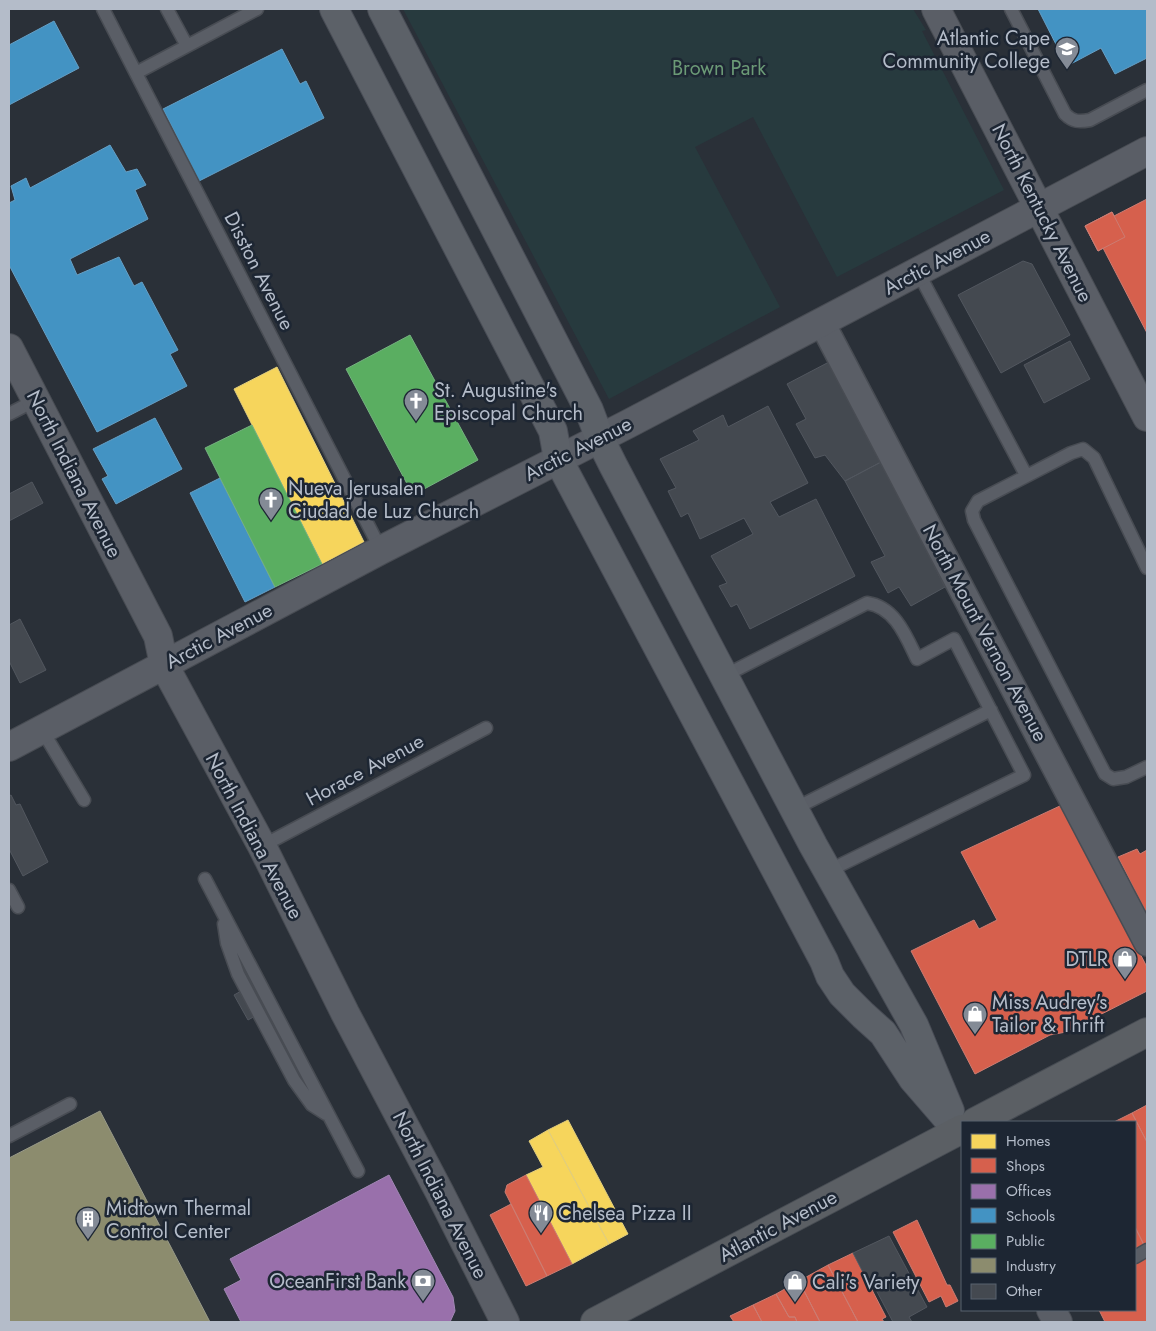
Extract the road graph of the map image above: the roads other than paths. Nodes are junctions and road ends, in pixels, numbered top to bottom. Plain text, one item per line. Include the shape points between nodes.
1 (103, 9) edge
2 (167, 9) edge
3 (257, 9) edge
4 (334, 9) edge
5 (382, 9) edge
6 (936, 9) edge
7 (1011, 9) edge
8 (187, 46) junction
9 (136, 73) junction
10 (1147, 90) edge
11 (1147, 151) edge
12 (1039, 208) junction
13 (918, 272) junction
14 (822, 323) junction
15 (9, 348) edge
16 (36, 400) junction
17 (9, 414) edge
18 (1147, 417) edge
19 (600, 439) junction
20 (558, 459) junction
21 (1026, 476) junction
22 (381, 550) junction
23 (1147, 568) edge
24 (164, 665) junction
25 (724, 676) junction
26 (991, 710) junction
27 (486, 728) dead end
28 (42, 730) junction
29 (9, 747) edge
30 (1147, 766) edge
31 (84, 800) dead end
32 (794, 809) junction
33 (262, 846) junction
34 (828, 872) junction
35 (205, 879) dead end
36 (9, 890) edge
37 (18, 907) dead end
38 (1147, 943) edge
39 (1147, 1032) edge
40 (70, 1104) dead end
41 (982, 1121) edge
42 (961, 1122) edge
43 (961, 1126) edge
44 (961, 1132) edge
45 (9, 1136) edge
46 (358, 1171) dead end
47 (1147, 1250) edge
48 (1136, 1256) edge
49 (1052, 1311) edge
50 (505, 1322) edge
51 (595, 1322) edge
52 (1058, 1322) edge

1 - 9 lane, Disston Avenue
2 - 8 lane
3 - 8 lane
4 - 20 main road via 553,432
5 - 19 main road via 589,410
6 - 12 street, North Kentucky Avenue
7 - 10 lane via 1071,120 1090,120
8 - 9 lane
9 - 22 lane, Disston Avenue
11 - 12 street, Arctic Avenue
12 - 13 street, Arctic Avenue
12 - 18 street, North Kentucky Avenue
13 - 14 street, Arctic Avenue
13 - 21 lane
14 - 19 street, Arctic Avenue
14 - 38 street, North Mount Vernon Avenue
15 - 16 street, North Indiana Avenue
16 - 17 lane
16 - 24 street, North Indiana Avenue via 158,636
19 - 20 street, Arctic Avenue
19 - 25 main road
20 - 22 street, Arctic Avenue
20 - 43 main road via 830,976 842,994 883,1033 913,1079
21 - 23 lane via 1083,449 1094,458
21 - 30 lane via 978,501 972,510 974,520 1105,774 1114,779 1126,777
22 - 24 street, Arctic Avenue
24 - 28 street, Arctic Avenue
24 - 33 street, North Indiana Avenue
25 - 26 lane via 867,602 878,604 894,617 917,659 954,639
25 - 32 main road
26 - 32 lane
26 - 34 lane via 1024,774
27 - 33 lane, Horace Avenue
28 - 29 street, Arctic Avenue
28 - 31 lane
32 - 34 main road
33 - 50 street, North Indiana Avenue
34 - 42 main road via 914,1025
35 - 46 lane
36 - 37 lane
39 - 41 highway, Atlantic Avenue
40 - 45 lane
44 - 51 highway, Atlantic Avenue
47 - 48 lane
49 - 52 street

